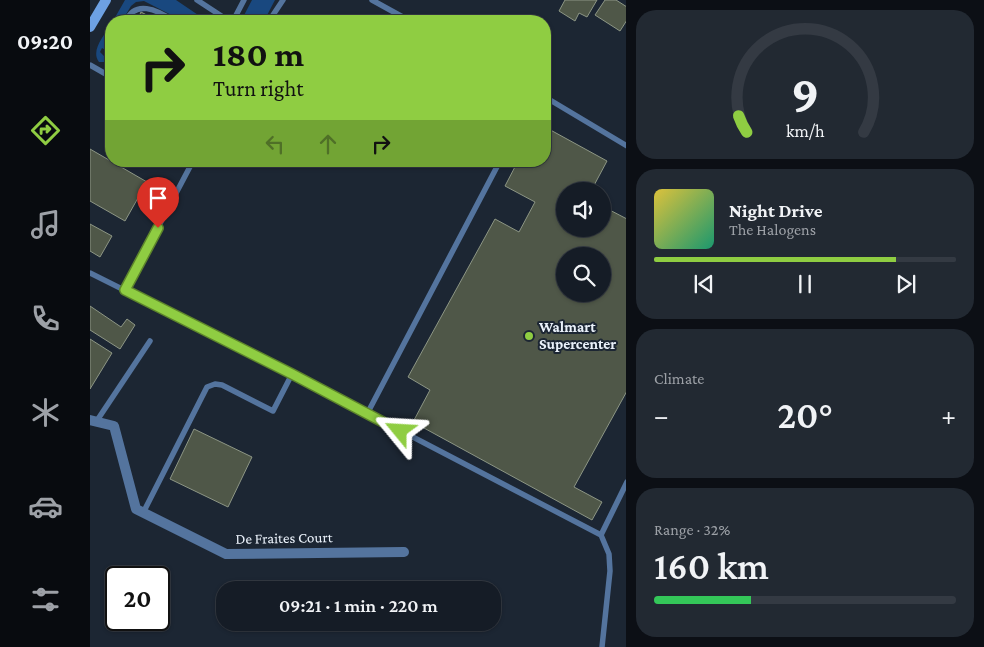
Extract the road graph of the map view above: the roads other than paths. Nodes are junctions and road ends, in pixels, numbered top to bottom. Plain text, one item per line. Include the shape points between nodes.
1 (106, 0) edge
2 (197, 0) edge
3 (244, 0) edge
4 (282, 0) edge
5 (372, 0) edge
6 (129, 15) edge
7 (165, 15) edge
8 (220, 15) edge
9 (236, 15) edge
10 (273, 15) edge
11 (399, 15) edge
12 (90, 27) edge
13 (90, 65) edge
14 (105, 74) edge
15 (551, 101) edge
16 (626, 146) edge
17 (190, 167) edge
18 (497, 167) edge
19 (90, 273) edge
20 (125, 290) junction
21 (150, 341) dead end
22 (292, 374) junction
23 (367, 414) junction
24 (93, 421) edge
25 (626, 482) edge
26 (143, 513) junction
27 (600, 535) junction
28 (404, 552) dead end
29 (602, 647) edge

1 - 12 main road
2 - 8 lane
3 - 9 lane
4 - 10 lane
5 - 11 lane
6 - 7 lane via 133,7 141,3 149,4
13 - 14 lane
15 - 16 lane
17 - 20 lane
18 - 23 lane
19 - 20 lane
20 - 22 lane
21 - 24 lane
22 - 23 lane
22 - 26 lane via 273,411 222,385 207,387
23 - 27 lane
24 - 26 street via 114,426 136,509
25 - 27 lane
26 - 28 street, De Fraites Court via 226,554
27 - 29 lane via 609,554 610,571

